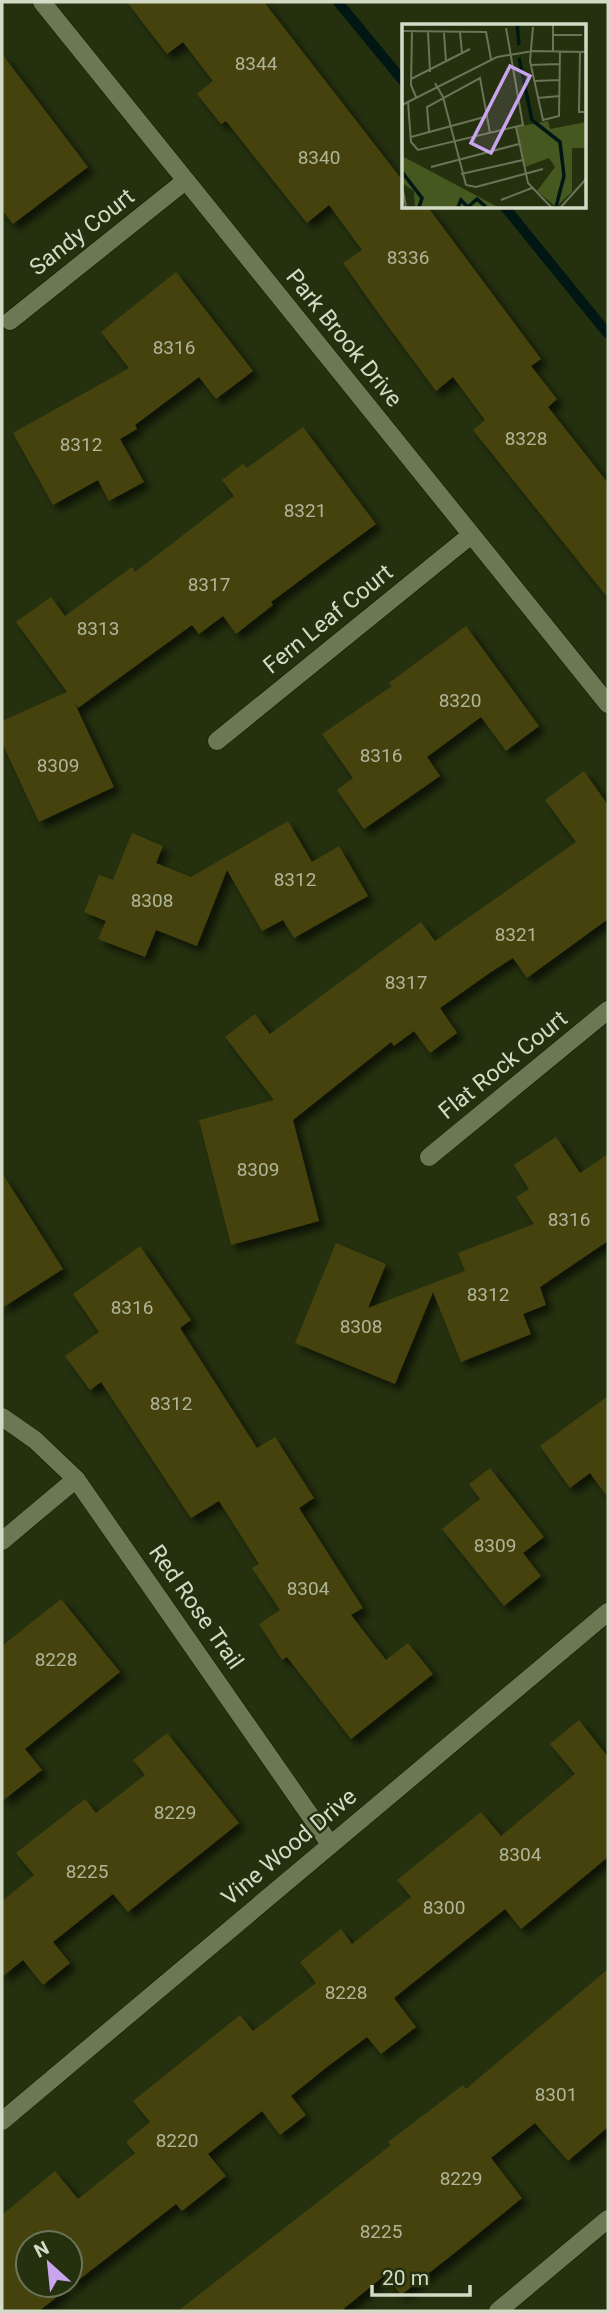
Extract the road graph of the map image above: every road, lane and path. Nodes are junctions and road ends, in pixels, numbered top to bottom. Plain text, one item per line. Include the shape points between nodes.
1 (42, 2) edge
2 (186, 181) junction
3 (10, 321) dead end
4 (471, 535) junction
5 (608, 704) edge
6 (217, 741) dead end
7 (608, 1010) edge
8 (429, 1157) dead end
9 (2, 1417) edge
10 (76, 1479) junction
11 (2, 1541) edge
12 (608, 1612) edge
13 (330, 1844) junction
14 (2, 2121) edge
15 (608, 2219) edge
16 (498, 2311) edge

1 - 2 street, Park Brook Drive
2 - 3 street, Sandy Court
2 - 4 street, Park Brook Drive
4 - 5 street, Park Brook Drive
4 - 6 street, Fern Leaf Court
7 - 8 street, Flat Rock Court
9 - 10 street, Red Rose Trail via 35,1440
10 - 11 street
10 - 13 street, Red Rose Trail
12 - 13 street, Vine Wood Drive
13 - 14 street, Vine Wood Drive
15 - 16 street

